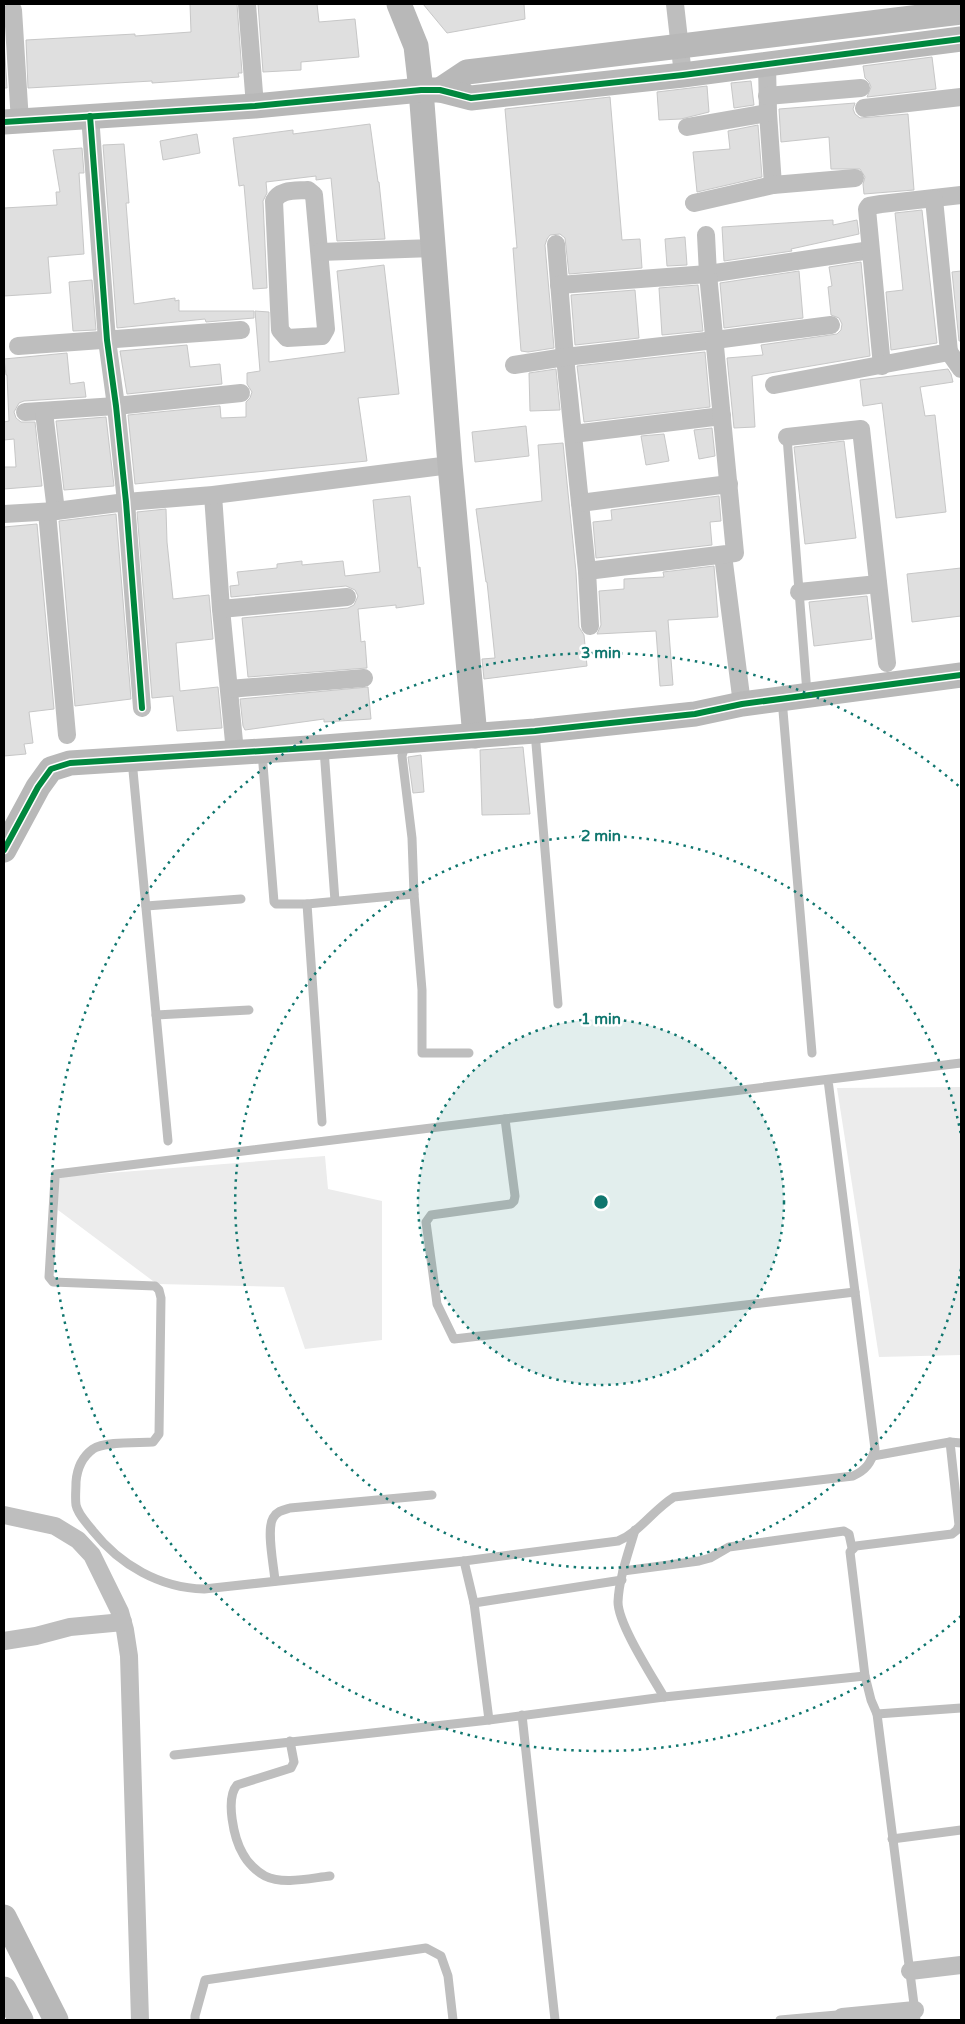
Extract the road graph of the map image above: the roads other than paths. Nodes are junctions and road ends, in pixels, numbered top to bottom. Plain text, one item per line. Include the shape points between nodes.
1 (247, 4) edge
2 (399, 4) edge
3 (675, 4) edge
4 (13, 10) dead end
5 (961, 12) edge
6 (759, 37) junction
7 (961, 40) edge
8 (681, 46) junction
9 (551, 62) junction
10 (765, 64) junction
11 (684, 75) junction
12 (861, 88) dead end
13 (554, 89) junction
14 (430, 90) junction
15 (961, 97) edge
16 (767, 105) junction
17 (255, 106) junction
18 (864, 108) dead end
19 (90, 116) junction
20 (12, 122) edge
21 (687, 127) dead end
22 (855, 178) dead end
23 (773, 186) junction
24 (961, 195) edge
25 (934, 199) junction
26 (694, 204) dead end
27 (706, 235) dead end
28 (556, 244) dead end
29 (433, 248) junction
30 (864, 251) dead end
31 (320, 252) junction
32 (708, 274) junction
33 (559, 285) junction
34 (831, 325) dead end
35 (241, 330) dead end
36 (107, 340) junction
37 (715, 340) junction
38 (18, 346) dead end
39 (949, 352) junction
40 (565, 356) junction
41 (514, 365) dead end
42 (882, 366) junction
43 (961, 369) edge
44 (774, 385) dead end
45 (241, 393) dead end
46 (116, 406) junction
47 (25, 412) dead end
48 (44, 412) junction
49 (722, 416) junction
50 (573, 434) junction
51 (787, 437) joint
52 (450, 465) junction
53 (729, 484) junction
54 (213, 495) junction
55 (126, 502) junction
56 (580, 503) junction
57 (51, 511) junction
58 (4, 514) edge
59 (723, 555) junction
60 (587, 571) junction
61 (878, 584) junction
62 (799, 592) junction
63 (347, 597) dead end
64 (221, 608) junction
65 (590, 626) dead end
66 (887, 663) dead end
67 (961, 674) edge
68 (364, 678) dead end
69 (229, 689) junction
70 (807, 696) junction
71 (782, 699) junction
72 (742, 704) junction
73 (142, 708) dead end
74 (535, 731) junction
75 (68, 735) dead end
76 (474, 739) junction
77 (324, 748) junction
78 (262, 751) junction
79 (235, 752) junction
80 (132, 759) junction
81 (4, 850) edge
82 (414, 894) junction
83 (241, 899) dead end
84 (335, 901) junction
85 (307, 904) junction
86 (146, 906) junction
87 (558, 1004) dead end
88 (249, 1010) dead end
89 (156, 1015) junction
90 (469, 1053) dead end
91 (812, 1053) dead end
92 (961, 1063) edge
93 (828, 1080) junction
94 (504, 1119) junction
95 (322, 1122) dead end
96 (168, 1141) dead end
97 (855, 1292) junction
98 (950, 1442) junction
99 (961, 1443) edge
100 (873, 1456) junction
101 (432, 1495) dead end
102 (4, 1515) edge
103 (636, 1530) junction
104 (852, 1548) junction
105 (464, 1561) junction
106 (622, 1575) junction
107 (275, 1581) junction
108 (474, 1603) junction
109 (123, 1622) junction
110 (4, 1641) edge
111 (865, 1676) junction
112 (664, 1697) junction
113 (961, 1708) edge
114 (876, 1714) junction
115 (522, 1715) junction
116 (489, 1720) junction
117 (290, 1741) junction
118 (174, 1755) dead end
119 (961, 1830) edge
120 (892, 1839) junction
121 (330, 1876) dead end
122 (4, 1917) edge
123 (961, 1965) edge
124 (910, 1972) junction
125 (4, 1989) edge
126 (915, 2015) edge
127 (844, 2019) edge
128 (20, 2020) edge
129 (56, 2020) edge
130 (140, 2020) edge
131 (195, 2020) edge
132 (453, 2020) edge
133 (555, 2020) edge
134 (780, 2020) edge

1 - 17 street
2 - 14 street
3 - 8 street
4 - 20 street
5 - 6 street
6 - 8 street
6 - 10 street
7 - 10 street
8 - 9 street
8 - 11 street
9 - 13 street
9 - 14 street via 467,72
10 - 11 street
10 - 16 street
11 - 13 street
12 - 16 street
13 - 14 street via 472,98
14 - 17 street
14 - 29 street
15 - 18 street
16 - 21 street
16 - 23 street
17 - 19 street
19 - 20 street
19 - 36 street
22 - 23 street
23 - 26 street
24 - 25 street
25 - 39 street
25 - 42 street via 881,204 867,209
27 - 32 street
28 - 33 street
29 - 31 street
29 - 52 street
30 - 32 street
31 - 31 street via 326,329 322,336 287,338 280,330 274,201 277,195 308,190 314,195
32 - 33 street
32 - 37 street
33 - 40 street
34 - 37 street
35 - 36 street
36 - 38 street
36 - 46 street
37 - 40 street
37 - 49 street
39 - 42 street
39 - 43 street
40 - 41 street
40 - 50 street
42 - 44 street
45 - 46 street
46 - 48 street
46 - 55 street
47 - 48 street
48 - 57 street
49 - 50 street
49 - 53 street
50 - 56 street
51 - 61 street via 860,429
51 - 62 lane
52 - 54 street
52 - 76 street
53 - 56 street
53 - 59 street via 736,553
54 - 55 street
54 - 64 street
55 - 57 street
55 - 73 street
56 - 60 street
57 - 58 street
57 - 75 street
59 - 60 street
59 - 72 street
60 - 65 street
61 - 62 street
61 - 66 street
62 - 70 lane
63 - 64 street
64 - 69 street
67 - 70 street
68 - 69 street
69 - 79 street
70 - 71 street
71 - 72 street
71 - 91 lane
72 - 74 street via 695,714
74 - 76 street
74 - 87 lane
76 - 77 street
76 - 82 lane via 404,749
77 - 78 street
77 - 84 lane
78 - 79 street
78 - 85 lane via 274,902 279,905
79 - 80 street
80 - 81 street via 70,763 51,769
80 - 86 lane
82 - 84 lane
82 - 90 lane via 422,990 422,1053
83 - 86 lane
84 - 85 lane
85 - 95 lane
86 - 89 lane
88 - 89 lane
89 - 96 lane
92 - 93 lane
93 - 94 lane
93 - 97 lane
94 - 97 lane via 514,1201 431,1215 426,1222 437,1304 454,1339
94 - 107 lane via 60,1173 55,1178 49,1277 52,1282 155,1286 161,1298 159,1434 153,1442 94,1448 82,1460 77,1474 76,1506 99,1539 126,1562 152,1578 176,1586 204,1589
97 - 100 lane via 875,1449
98 - 99 lane
98 - 100 lane
98 - 104 lane via 957,1530 952,1534
100 - 103 lane via 864,1471 853,1476 674,1497
101 - 107 lane via 280,1511 270,1528
102 - 109 street via 55,1526 78,1540 92,1556
103 - 105 lane via 618,1541
103 - 106 lane
104 - 106 lane via 849,1534 844,1531 729,1548 699,1561
104 - 111 lane
105 - 107 lane
105 - 108 lane
106 - 108 lane
106 - 112 lane via 619,1612
108 - 116 lane
109 - 110 street
109 - 130 street via 129,1656
111 - 112 lane
111 - 114 lane
112 - 115 lane
113 - 114 lane
114 - 120 lane
115 - 116 lane
115 - 133 lane
116 - 117 lane
117 - 118 lane
117 - 121 lane via 294,1762 291,1768 237,1784 233,1790 230,1807 238,1843 244,1856 264,1876 284,1880
119 - 120 lane
120 - 124 lane
122 - 129 street
123 - 124 street
124 - 126 lane
125 - 128 street
126 - 127 street
127 - 134 lane via 837,2015
131 - 132 lane via 205,1980 426,1948 440,1956 448,1976

